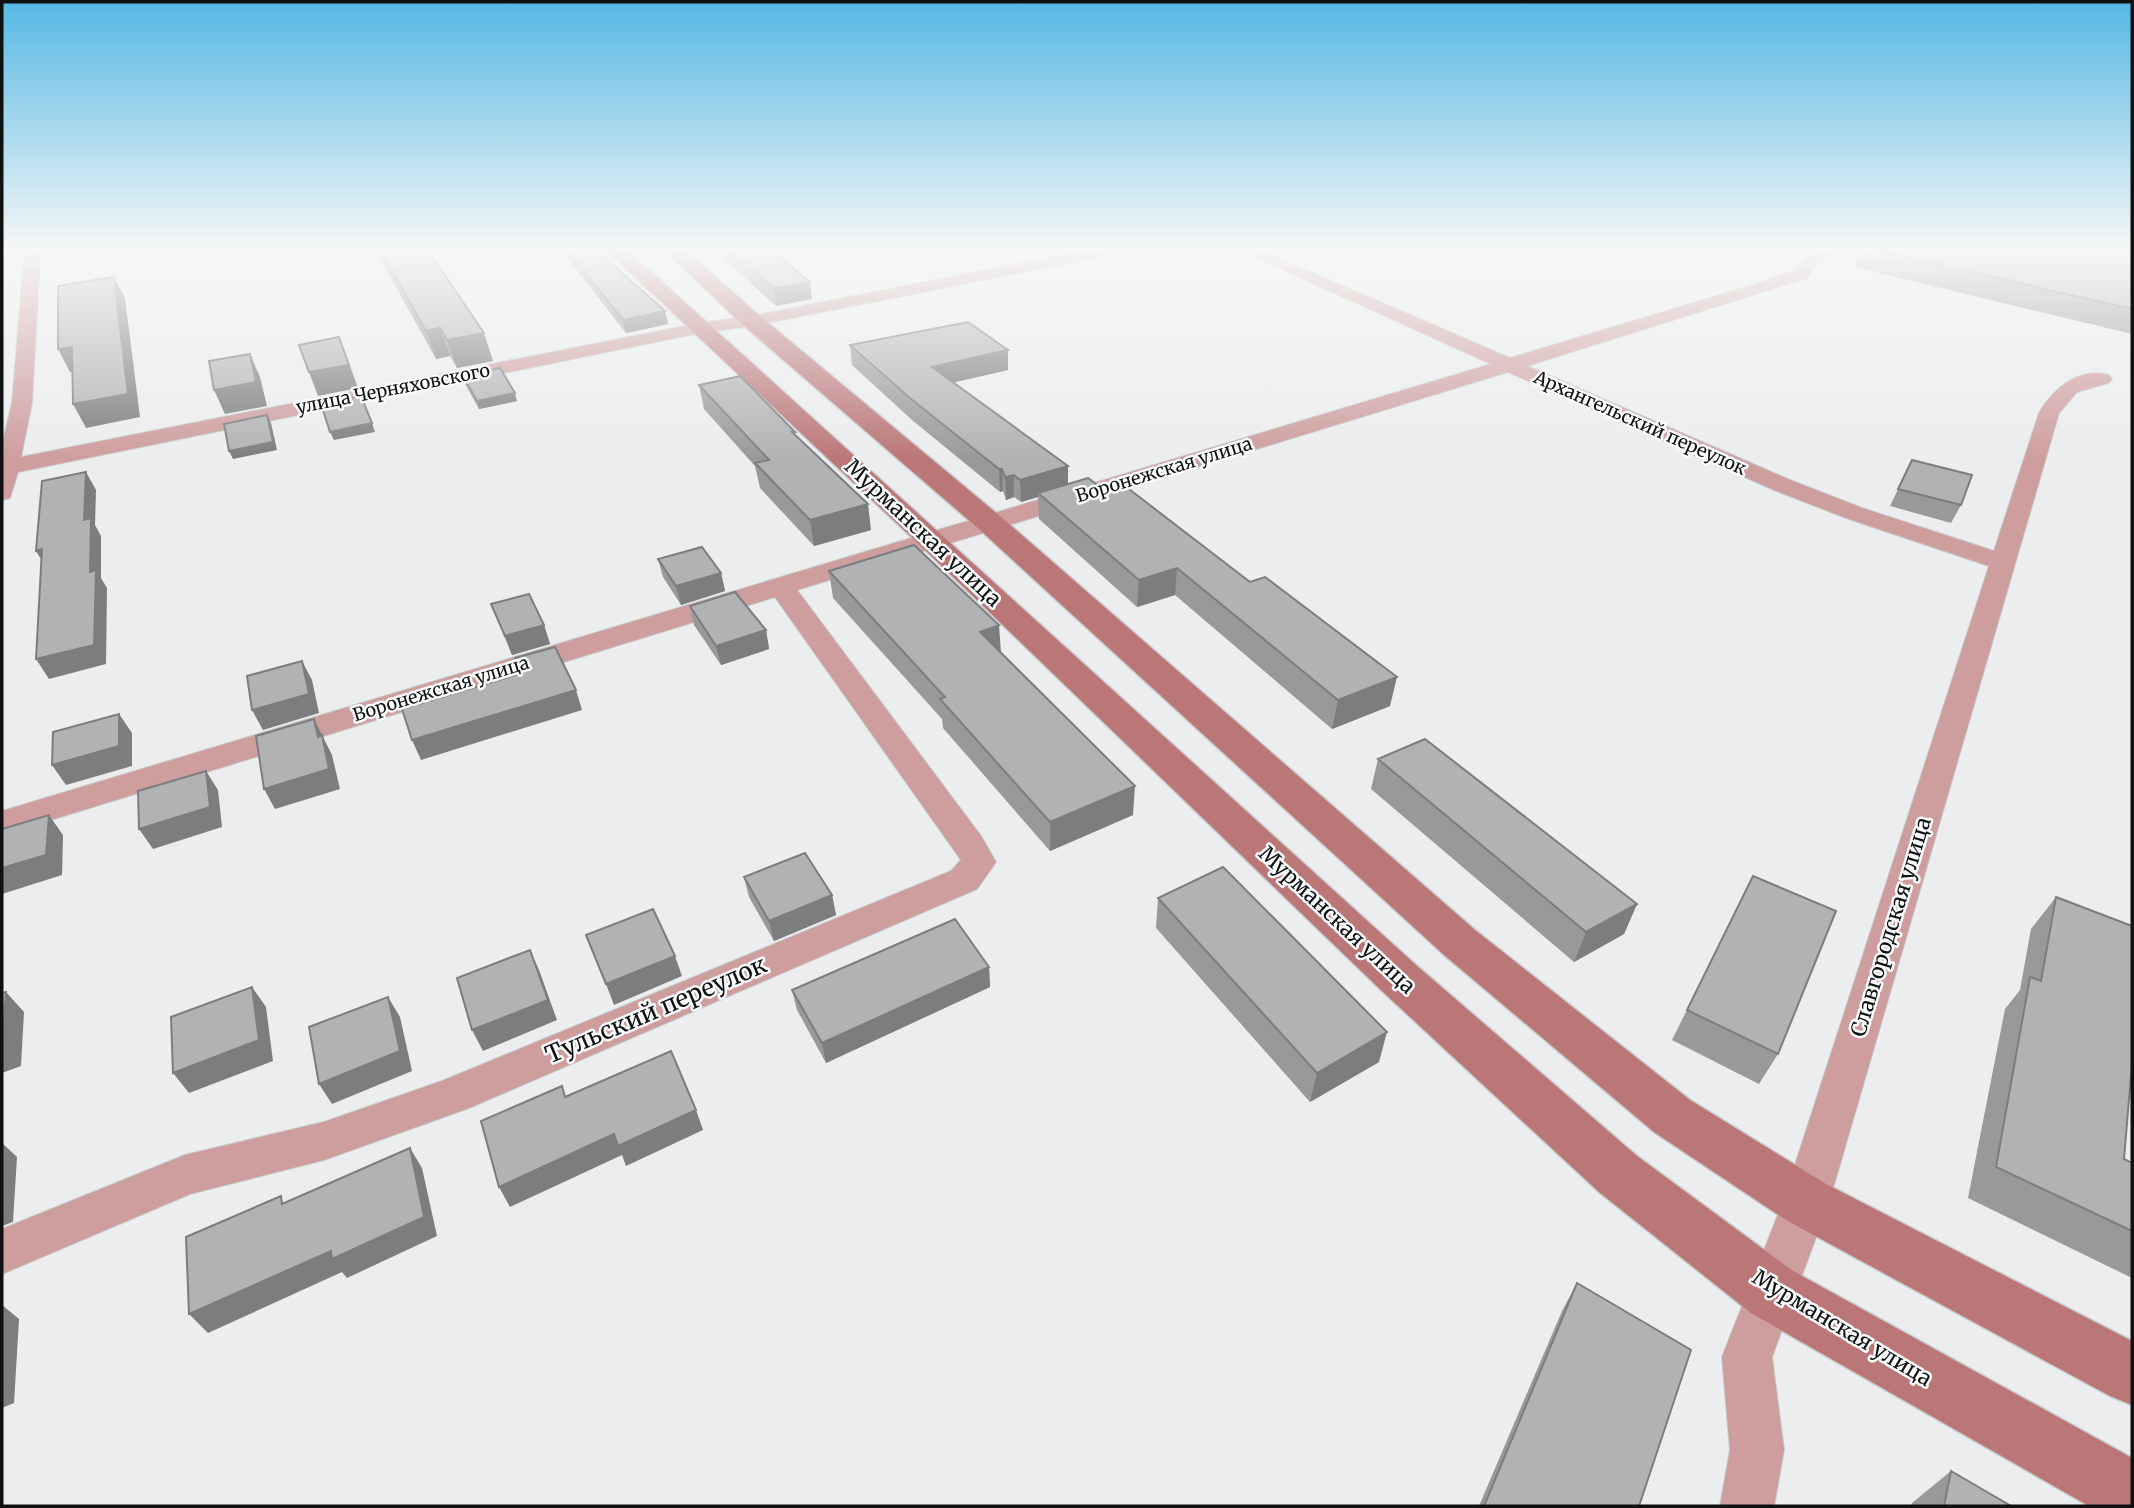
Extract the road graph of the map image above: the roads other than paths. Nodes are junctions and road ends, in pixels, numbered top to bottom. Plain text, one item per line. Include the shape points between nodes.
1 (29, 319) edge
2 (691, 319) edge
3 (760, 319) edge
4 (1405, 319) edge
5 (1658, 319) edge
6 (752, 321) junction
7 (700, 328) junction
8 (1508, 365) junction
9 (2102, 379) dead end
10 (4, 467) edge
11 (2, 493) edge
12 (990, 523) junction
13 (932, 540) junction
14 (2003, 562) junction
15 (780, 586) junction
16 (2, 823) edge
17 (1806, 1202) junction
18 (2, 1252) edge
19 (1772, 1292) junction
20 (2132, 1374) edge
21 (2132, 1494) edge
22 (1747, 1506) edge

1 - 10 street via 22,403
2 - 7 main road, Мурманская улица
3 - 6 street, улица Черняховского
4 - 8 street, Архангельский переулок
5 - 8 street, Воронежская улица
6 - 7 street, улица Черняховского
6 - 12 main road
7 - 10 street, улица Черняховского
7 - 13 main road, Мурманская улица
8 - 12 street, Воронежская улица
8 - 14 street, Архангельский переулок via 1782,485
9 - 14 street, Славгородская улица via 2061,392 2049,413
10 - 11 street
12 - 13 street, Воронежская улица
12 - 17 main road via 1459,942 1672,1116
13 - 15 street, Воронежская улица
13 - 19 main road, Мурманская улица via 1399,978 1618,1174
14 - 17 street, Славгородская улица
15 - 16 street, Воронежская улица
15 - 18 street, Тульский переулок via 969,844 979,862 964,880 454,1095 324,1141 185,1175
17 - 19 street, Славгородская улица
17 - 20 main road
19 - 21 main road, Мурманская улица
19 - 22 street, Славгородская улица via 1747,1357 1757,1450

